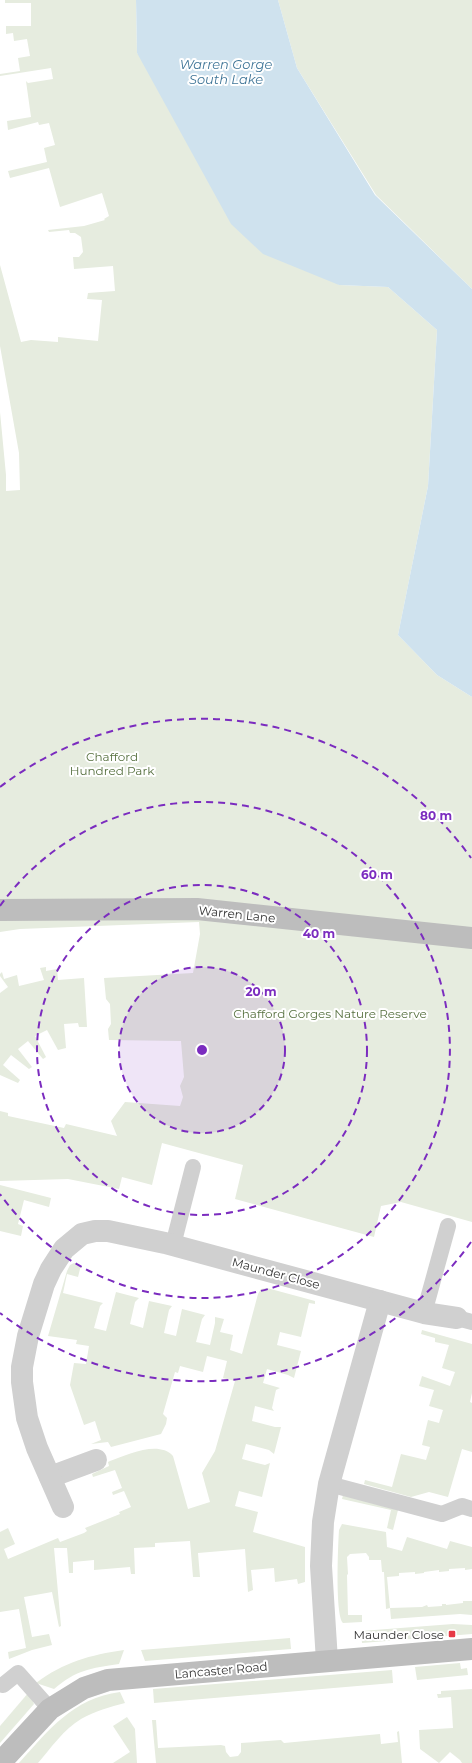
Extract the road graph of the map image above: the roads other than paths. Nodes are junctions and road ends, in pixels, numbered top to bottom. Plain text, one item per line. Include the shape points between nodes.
1 (0, 910) edge
2 (472, 938) edge
3 (193, 1167) dead end
4 (448, 1226) dead end
5 (173, 1245) junction
6 (380, 1301) junction
7 (424, 1313) junction
8 (464, 1320) edge
9 (96, 1460) dead end
10 (50, 1477) junction
11 (329, 1484) junction
12 (63, 1507) dead end
13 (472, 1509) edge
14 (472, 1648) edge
15 (327, 1661) junction
16 (3, 1685) dead end
17 (50, 1709) junction
18 (0, 1763) edge

1 - 2 street, Warren Lane via 197,909
3 - 5 lane
4 - 7 lane
5 - 6 street, Maunder Close
5 - 10 street, Maunder Close via 108,1231 95,1231 75,1238 51,1269 39,1297 28,1336 22,1382 27,1418
6 - 7 street, Maunder Close
6 - 11 street
7 - 8 street, Maunder Close
9 - 10 street
10 - 12 street, Maunder Close
11 - 13 lane via 442,1514 462,1506
11 - 15 street via 322,1522 321,1566
14 - 15 street, Lancaster Road
15 - 17 street, Lancaster Road via 108,1680 84,1688
16 - 17 lane via 18,1673
17 - 18 street, Lancaster Road

